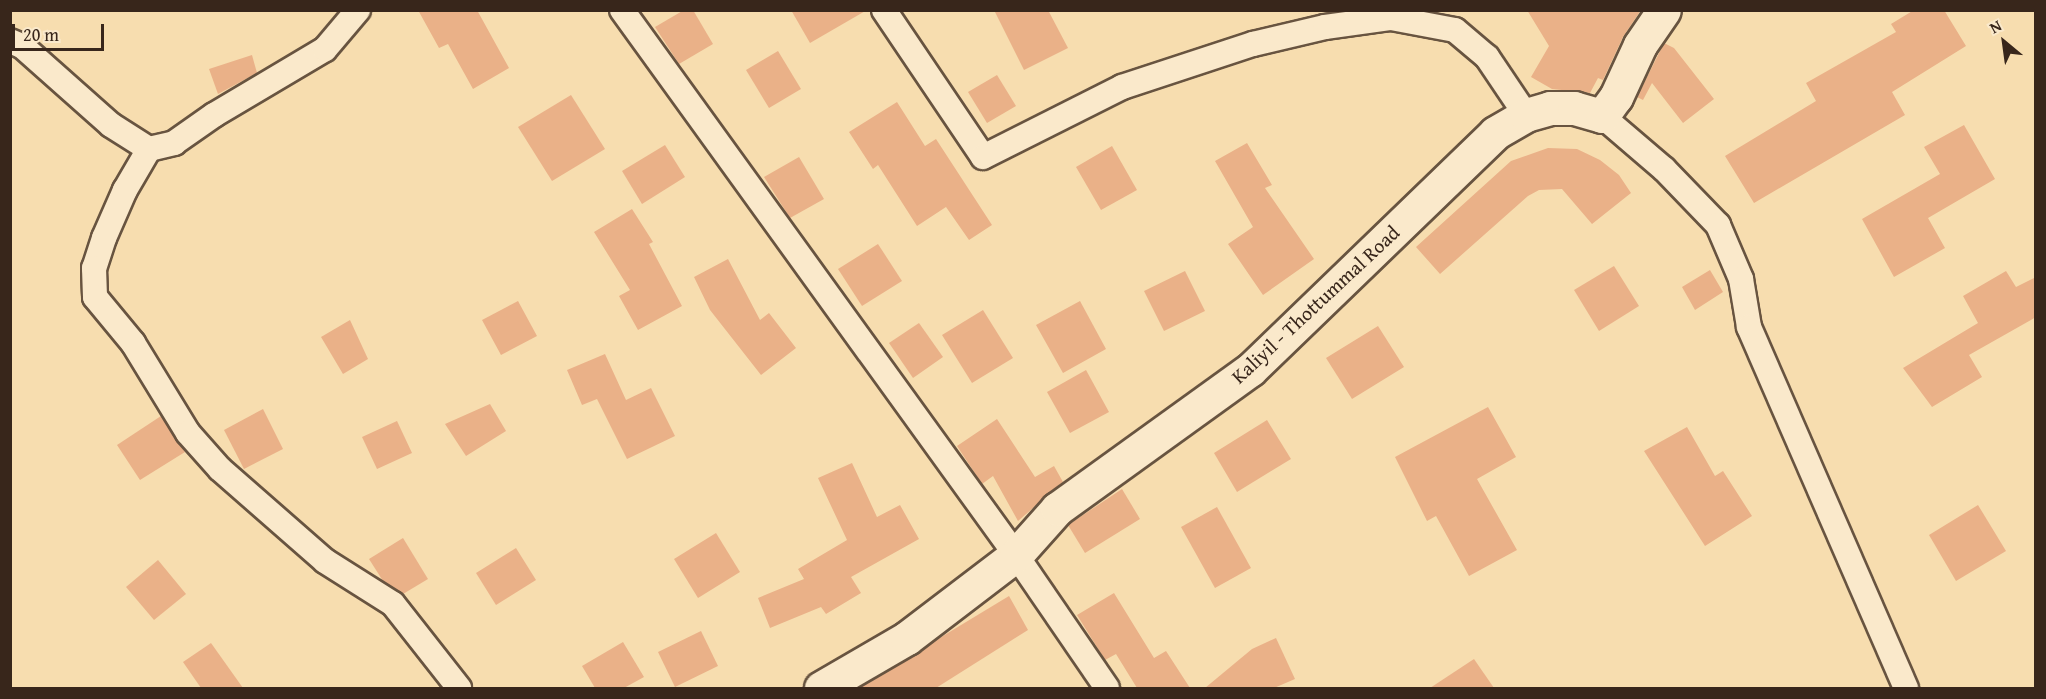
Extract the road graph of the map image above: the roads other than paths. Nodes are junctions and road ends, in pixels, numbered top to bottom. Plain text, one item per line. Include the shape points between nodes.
1 (358, 10) edge
2 (622, 10) edge
3 (884, 10) edge
4 (1664, 10) edge
5 (10, 41) edge
6 (1526, 115) junction
7 (1602, 116) junction
8 (149, 149) junction
9 (1016, 555) junction
10 (459, 688) edge
11 (821, 688) edge
12 (1107, 688) edge
13 (1906, 688) edge

1 - 8 street via 325,49 174,143
2 - 9 street
3 - 6 street via 983,157 1122,87 1253,44 1325,27 1391,18 1455,30 1488,57
4 - 7 main road via 1640,45 1617,98
5 - 8 street via 22,46 111,125
6 - 7 main road, Kaliyil - Thottummal Road via 1550,108 1574,108
6 - 9 main road, Kaliyil - Thottummal Road via 1494,133 1250,370 1057,509
7 - 13 street via 1664,169 1718,225 1741,279 1749,327
8 - 10 street via 104,238 94,268 95,297 133,343 188,433 220,469 325,561 393,604
9 - 11 main road, Kaliyil - Thottummal Road via 907,638
9 - 12 street

